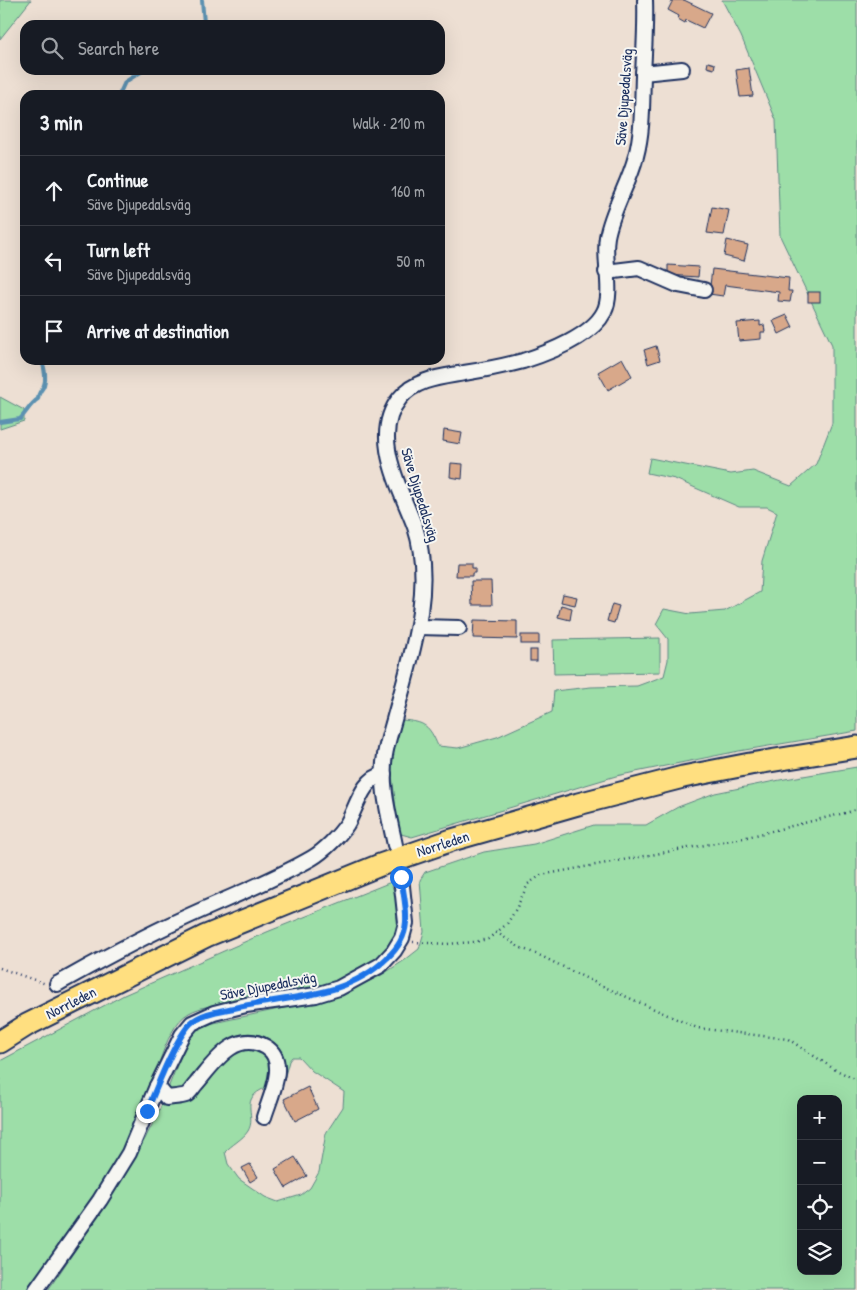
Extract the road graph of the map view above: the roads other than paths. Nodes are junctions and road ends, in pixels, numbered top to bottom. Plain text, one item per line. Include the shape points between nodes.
1 (645, 0) edge
2 (682, 69) dead end
3 (643, 73) junction
4 (606, 272) junction
5 (704, 290) dead end
6 (418, 627) junction
7 (459, 628) dead end
8 (857, 747) edge
9 (384, 774) junction
10 (395, 845) dead end
11 (401, 877) dead end
12 (57, 984) road end
13 (0, 1042) edge
14 (157, 1086) junction
15 (264, 1117) dead end
16 (36, 1290) edge

1 - 3 street, Säve Djupedalsväg
2 - 3 street
3 - 4 street, Säve Djupedalsväg via 637,152 606,240
4 - 5 street via 639,268 678,285
4 - 6 street, Säve Djupedalsväg via 606,310 580,335 550,352 523,361 424,382 405,392 396,404 390,417 388,444 393,470 421,550 423,569
6 - 7 street
6 - 9 street, Säve Djupedalsväg via 385,753
8 - 13 highway, Norrleden via 683,777 443,843 380,865 206,936 27,1025
9 - 10 street, Säve Djupedalsväg
9 - 12 street via 372,778 346,825 312,858 178,920
11 - 14 street, Säve Djupedalsväg via 406,923 402,938 381,964 339,988 214,1013 192,1022 182,1035
14 - 15 street via 167,1098 186,1095 226,1049 241,1042 257,1042 268,1048 277,1061 277,1074
14 - 16 street, Säve Djupedalsväg via 128,1153 100,1200

